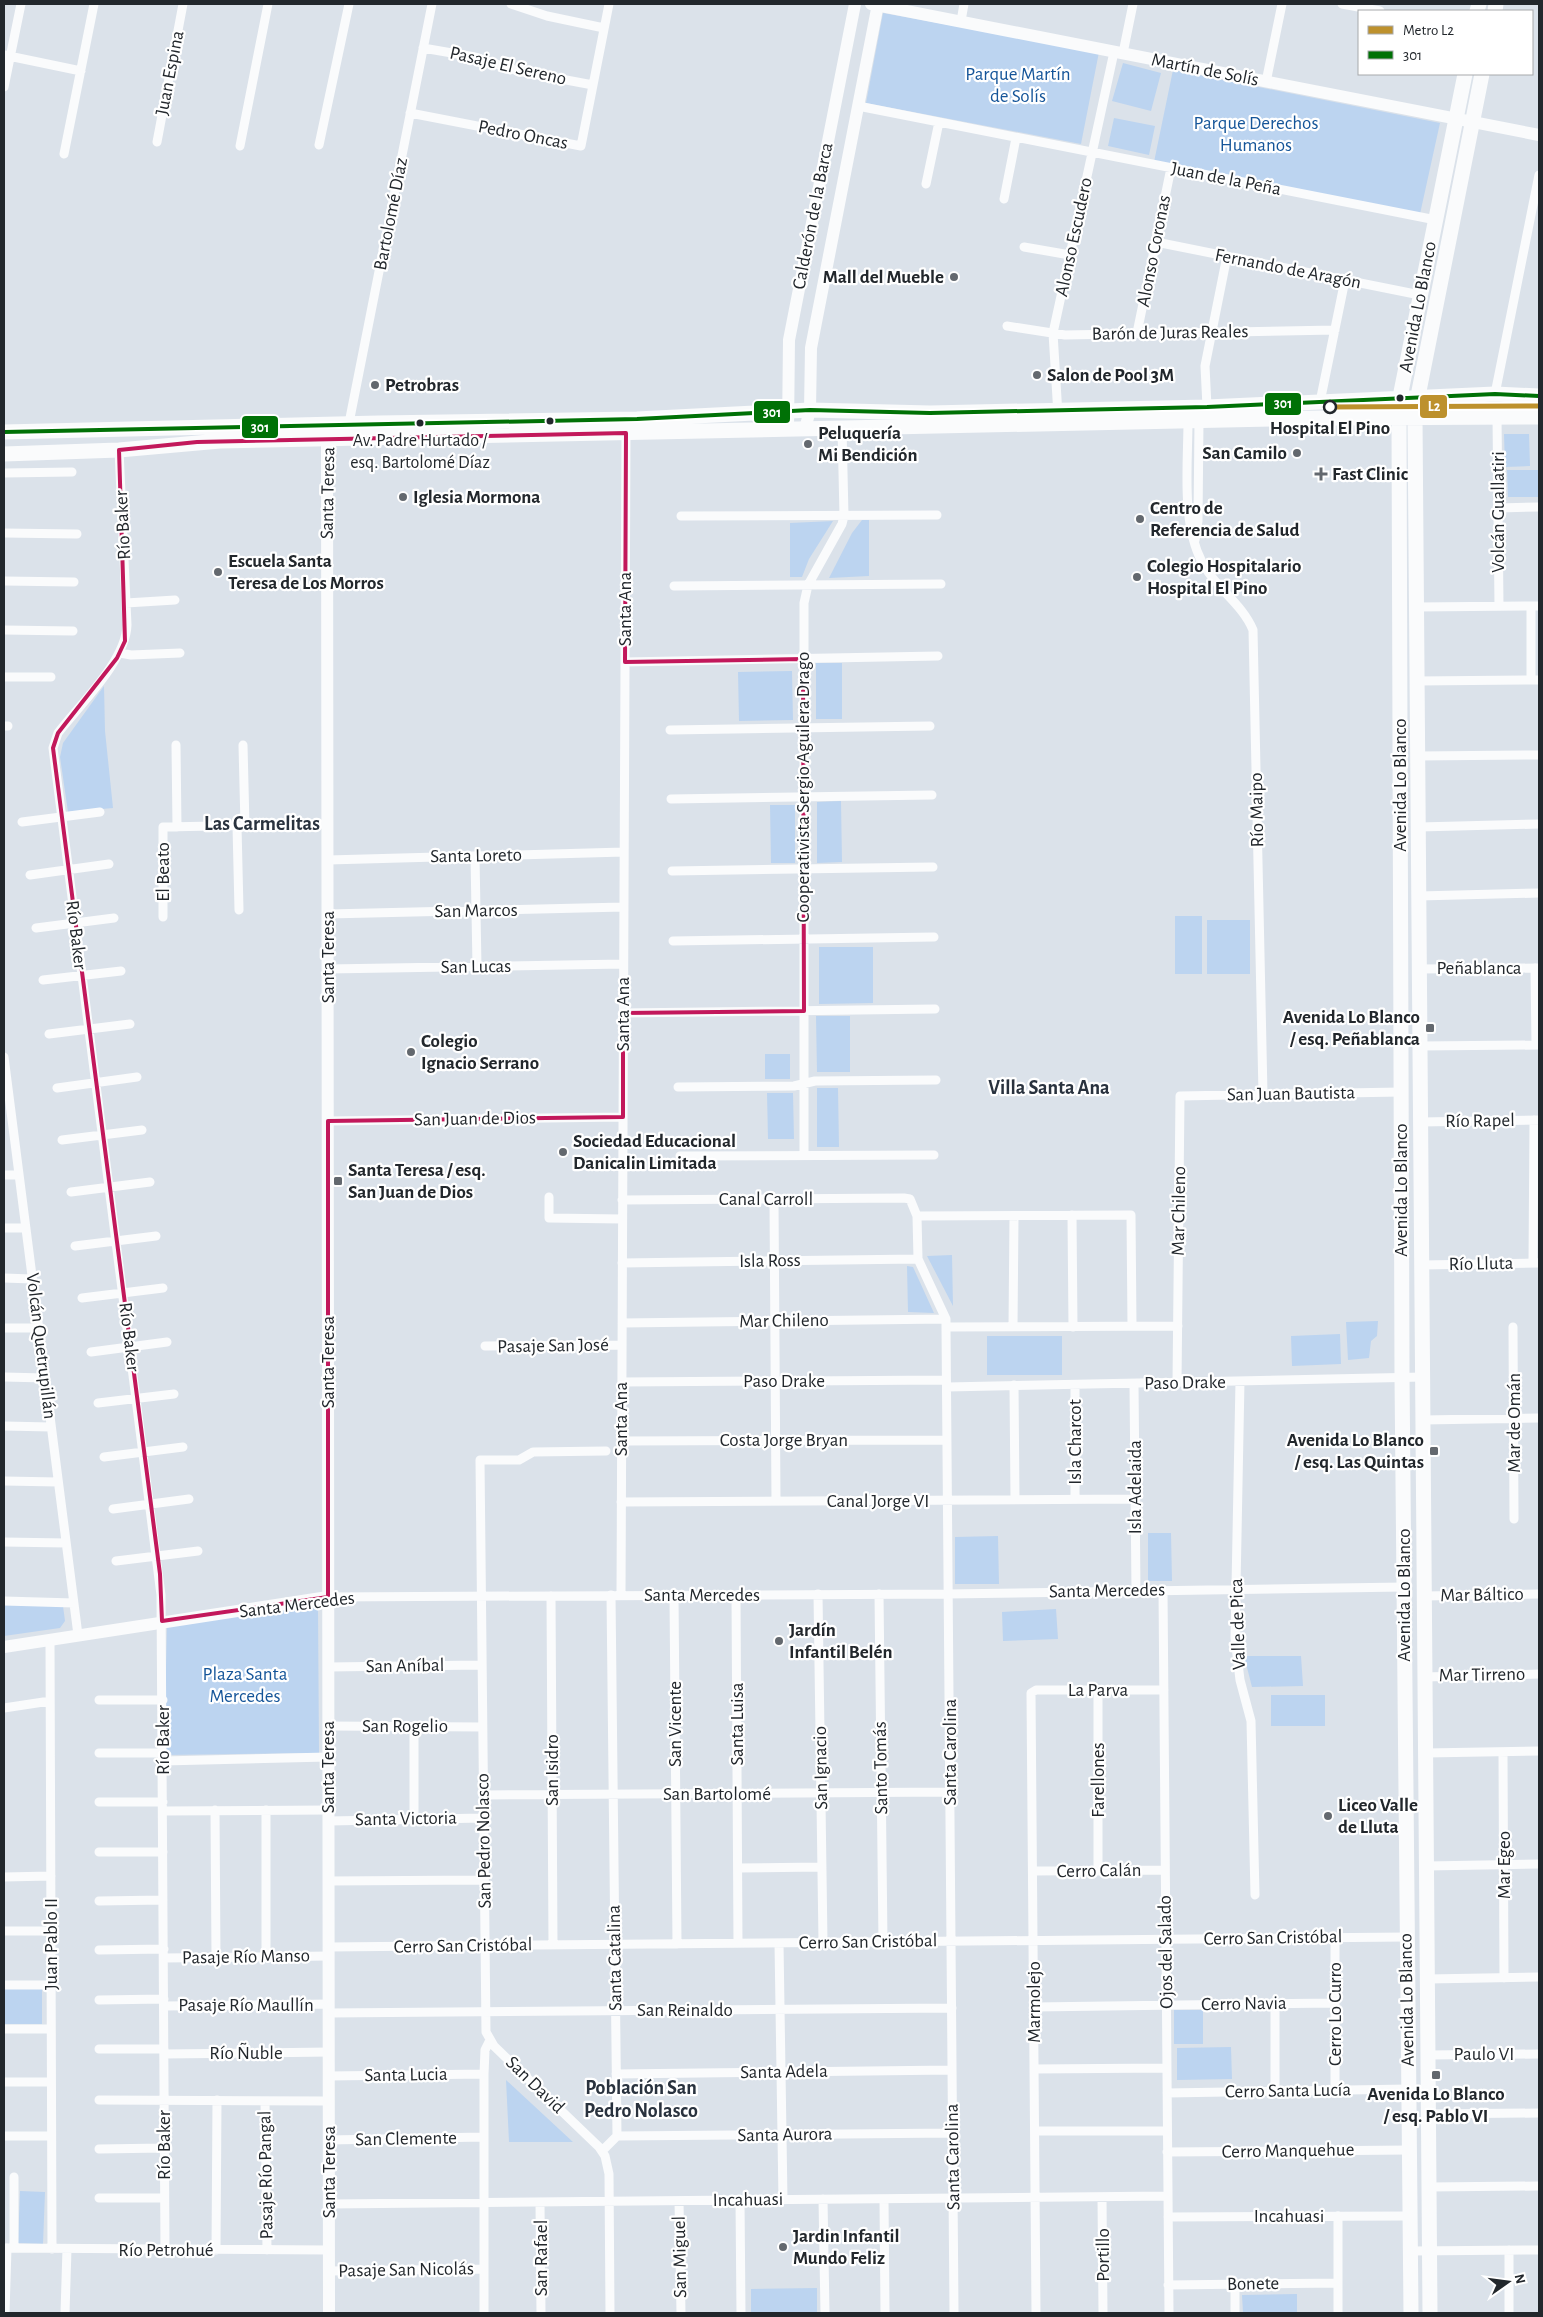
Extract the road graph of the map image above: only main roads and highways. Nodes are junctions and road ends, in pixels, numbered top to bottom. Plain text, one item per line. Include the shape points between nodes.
1 (1465, 75) edge
2 (1482, 75) edge
3 (1418, 396) junction
4 (1539, 396) edge
5 (1400, 397) junction
6 (1059, 417) junction
7 (1539, 417) edge
8 (1415, 418) junction
9 (1399, 419) junction
10 (4, 432) edge
11 (4, 454) edge
12 (1405, 1785) junction
13 (1426, 1785) junction
14 (1411, 2313) edge
15 (1430, 2313) edge

1 - 5 main road, Avenida Lo Blanco
2 - 3 main road, Avenida Lo Blanco
3 - 4 main road
3 - 5 main road
3 - 8 main road, Avenida Lo Blanco
5 - 6 main road
5 - 9 main road, Avenida Lo Blanco
6 - 9 main road via 1193,421
6 - 10 main road via 788,410 646,419
6 - 11 main road via 788,430 197,442 119,450
7 - 8 main road
8 - 9 main road
8 - 13 main road, Avenida Lo Blanco
9 - 12 main road, Avenida Lo Blanco
12 - 13 main road
12 - 14 main road, Avenida Lo Blanco
13 - 15 main road, Avenida Lo Blanco

